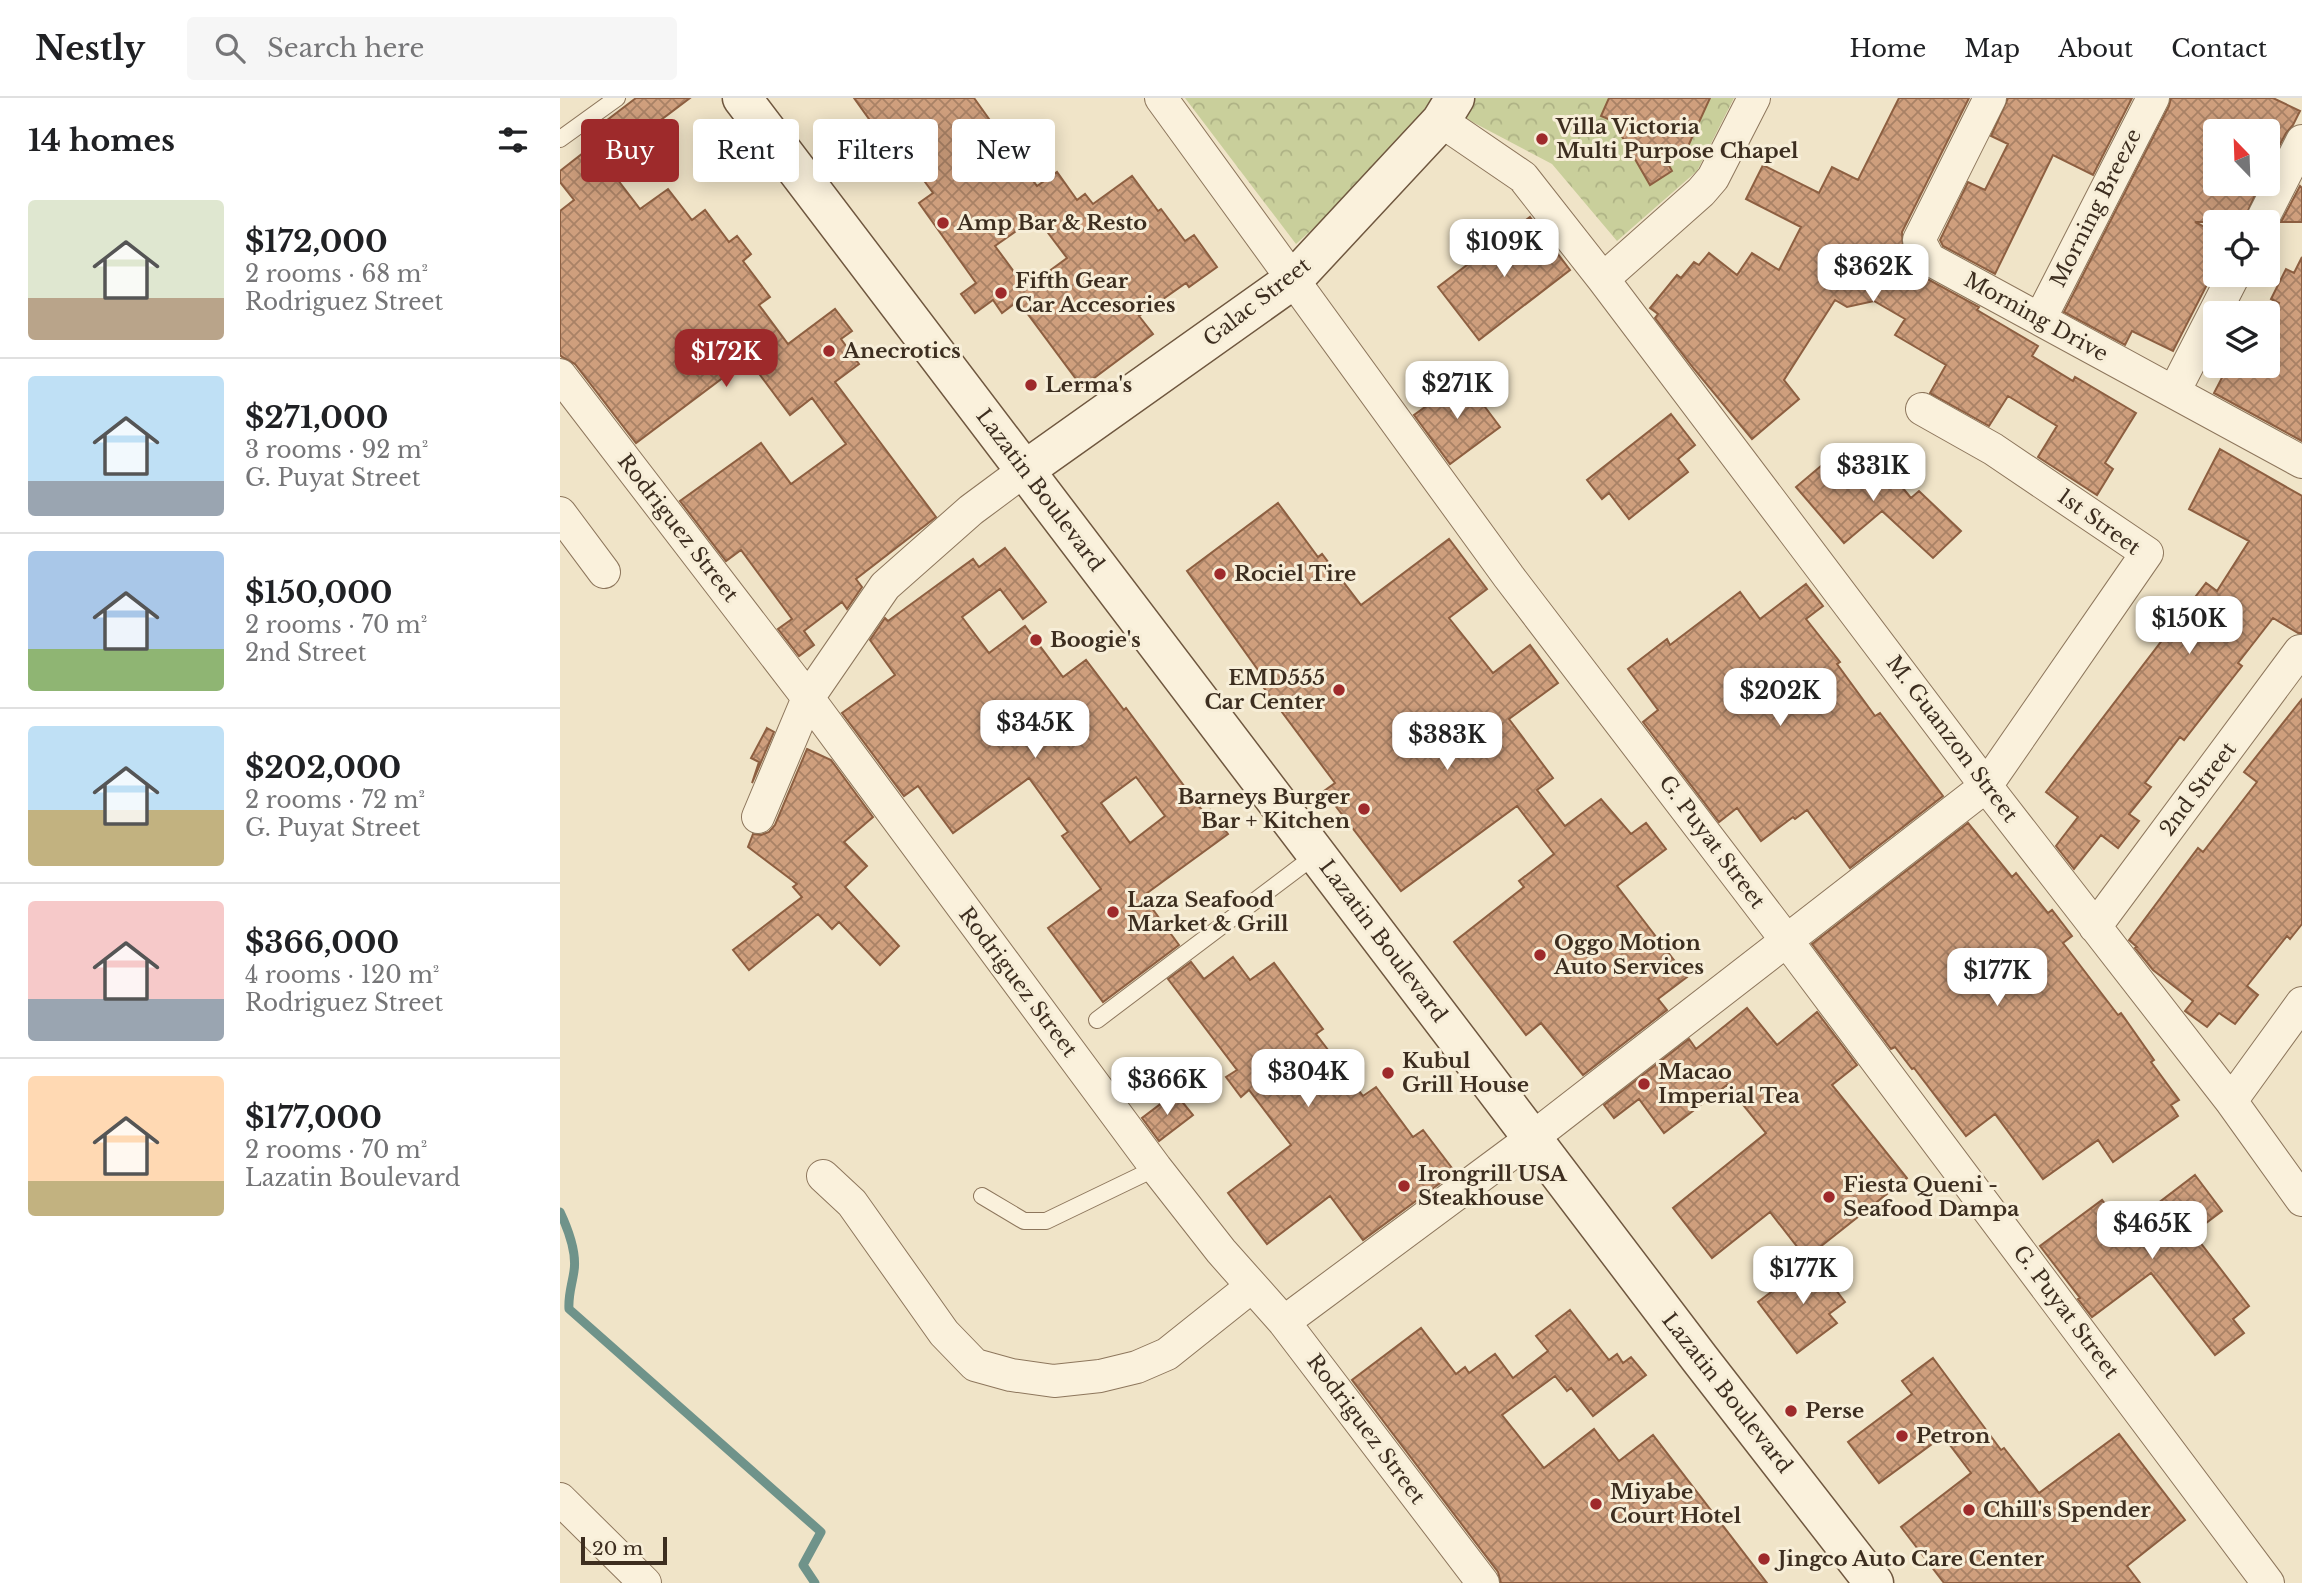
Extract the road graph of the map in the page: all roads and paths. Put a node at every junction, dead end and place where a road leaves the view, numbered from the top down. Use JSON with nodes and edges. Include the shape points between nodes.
{"nodes":[{"id":1,"x":617,"y":98,"type":"edge"},
{"id":2,"x":742,"y":98,"type":"edge"},
{"id":3,"x":1161,"y":98,"type":"edge"},
{"id":4,"x":1755,"y":98,"type":"edge"},
{"id":5,"x":1990,"y":98,"type":"edge"},
{"id":6,"x":2153,"y":98,"type":"edge"},
{"id":7,"x":1448,"y":110,"type":"edge"},
{"id":8,"x":560,"y":139,"type":"edge"},
{"id":9,"x":2302,"y":141,"type":"edge"},
{"id":10,"x":2266,"y":210,"type":"edge"},
{"id":11,"x":1294,"y":279,"type":"junction"},
{"id":12,"x":1603,"y":279,"type":"junction"},
{"id":13,"x":2228,"y":287,"type":"edge"},
{"id":14,"x":2040,"y":319,"type":"junction"},
{"id":15,"x":560,"y":375,"type":"edge"},
{"id":16,"x":2174,"y":392,"type":"junction"},
{"id":17,"x":1923,"y":409,"type":"dead end"},
{"id":18,"x":2302,"y":462,"type":"edge"},
{"id":19,"x":1026,"y":470,"type":"junction"},
{"id":20,"x":560,"y":513,"type":"edge"},
{"id":21,"x":604,"y":572,"type":"dead end"},
{"id":22,"x":2300,"y":651,"type":"edge"},
{"id":23,"x":808,"y":698,"type":"junction"},
{"id":24,"x":1986,"y":786,"type":"junction"},
{"id":25,"x":758,"y":817,"type":"dead end"},
{"id":26,"x":1317,"y":854,"type":"junction"},
{"id":27,"x":2095,"y":927,"type":"junction"},
{"id":28,"x":1787,"y":941,"type":"junction"},
{"id":29,"x":2302,"y":1003,"type":"edge"},
{"id":30,"x":1097,"y":1020,"type":"dead end"},
{"id":31,"x":2231,"y":1101,"type":"junction"},
{"id":32,"x":1532,"y":1138,"type":"junction"},
{"id":33,"x":1156,"y":1168,"type":"junction"},
{"id":34,"x":823,"y":1176,"type":"dead end"},
{"id":35,"x":982,"y":1196,"type":"dead end"},
{"id":36,"x":2302,"y":1200,"type":"edge"},
{"id":37,"x":1251,"y":1287,"type":"junction"},
{"id":38,"x":1284,"y":1322,"type":"junction"},
{"id":39,"x":560,"y":1499,"type":"edge"},
{"id":40,"x":645,"y":1583,"type":"edge"},
{"id":41,"x":1483,"y":1583,"type":"edge"},
{"id":42,"x":1874,"y":1583,"type":"edge"},
{"id":43,"x":2268,"y":1583,"type":"edge"}],
"edges":[{"from":1,"to":8,"type":"lane"},
{"from":2,"to":19,"type":"main road","name":"Lazatin Boulevard"},
{"from":3,"to":11,"type":"street","name":"G. Puyat Street"},
{"from":4,"to":12,"type":"street","via":[[1713,178]]},
{"from":5,"to":14,"type":"street","name":"Morning Drive","via":[[1919,240],[1929,259]]},
{"from":6,"to":14,"type":"street","name":"Morning Breeze"},
{"from":7,"to":11,"type":"main road","name":"Galac Street"},
{"from":7,"to":12,"type":"street","name":"M. Guanzon Street","via":[[1523,177]]},
{"from":9,"to":10,"type":"street"},
{"from":11,"to":19,"type":"main road","name":"Galac Street"},
{"from":11,"to":28,"type":"street","name":"G. Puyat Street","via":[[1501,566]]},
{"from":12,"to":24,"type":"street","name":"M. Guanzon Street"},
{"from":13,"to":16,"type":"street"},
{"from":14,"to":16,"type":"street","name":"Morning Drive"},
{"from":15,"to":23,"type":"street","name":"Rodriguez Street"},
{"from":16,"to":18,"type":"street","name":"Morning Drive"},
{"from":17,"to":24,"type":"street","name":"1st Street","via":[[1993,449],[2147,553]]},
{"from":19,"to":23,"type":"street","via":[[971,510],[885,586]]},
{"from":19,"to":26,"type":"main road","name":"Lazatin Boulevard"},
{"from":20,"to":21,"type":"street"},
{"from":22,"to":27,"type":"street","name":"2nd Street"},
{"from":23,"to":25,"type":"street"},
{"from":23,"to":33,"type":"street","name":"Rodriguez Street"},
{"from":24,"to":27,"type":"street","name":"M. Guanzon Street"},
{"from":24,"to":28,"type":"street"},
{"from":26,"to":30,"type":"lane"},
{"from":26,"to":32,"type":"main road","name":"Lazatin Boulevard"},
{"from":27,"to":31,"type":"street","name":"M. Guanzon Street"},
{"from":28,"to":32,"type":"street"},
{"from":28,"to":43,"type":"street","name":"G. Puyat Street"},
{"from":29,"to":31,"type":"street"},
{"from":31,"to":36,"type":"street","name":"M. Guanzon Street"},
{"from":32,"to":38,"type":"street"},
{"from":32,"to":42,"type":"main road","name":"Lazatin Boulevard"},
{"from":33,"to":35,"type":"lane","via":[[1046,1221],[1024,1221]]},
{"from":33,"to":37,"type":"street","name":"Rodriguez Street"},
{"from":34,"to":37,"type":"street","via":[[852,1203],[944,1333],[975,1365],[1011,1375],[1054,1381],[1137,1367],[1167,1354]]},
{"from":37,"to":38,"type":"street","name":"Rodriguez Street"},
{"from":38,"to":41,"type":"street","name":"Rodriguez Street"},
{"from":39,"to":40,"type":"street"}]}
